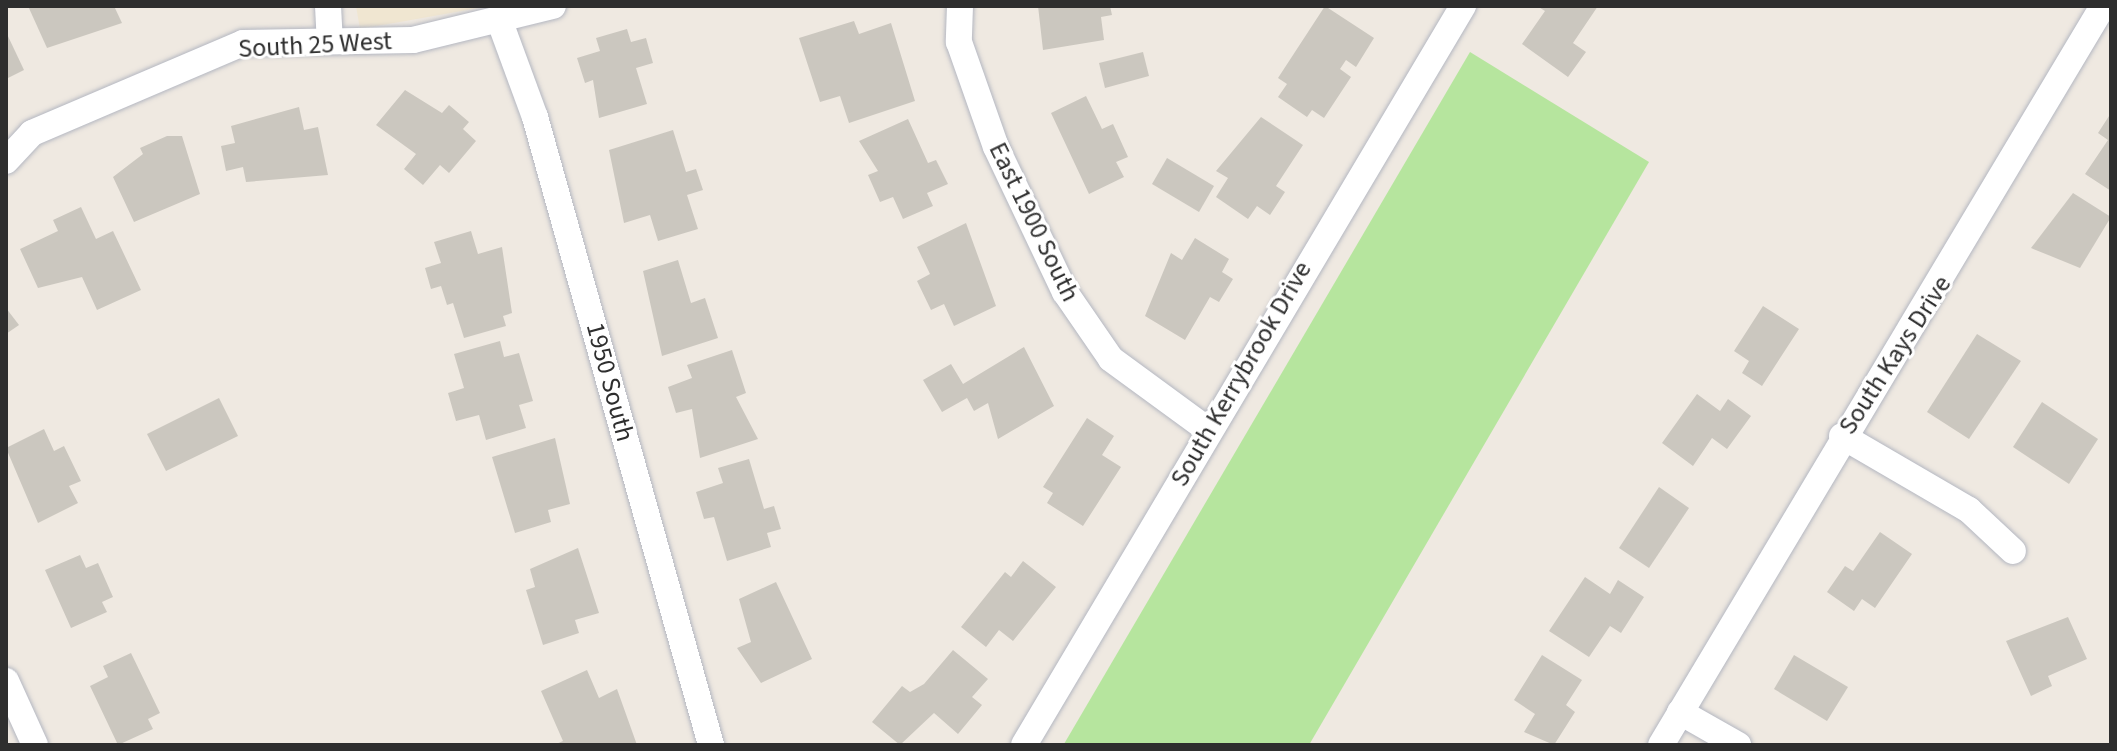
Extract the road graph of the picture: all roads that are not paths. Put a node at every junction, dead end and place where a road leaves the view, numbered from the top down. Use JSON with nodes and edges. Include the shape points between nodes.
{"nodes":[{"id":1,"x":328,"y":6,"type":"edge"},
{"id":2,"x":553,"y":6,"type":"edge"},
{"id":3,"x":960,"y":6,"type":"edge"},
{"id":4,"x":1463,"y":6,"type":"edge"},
{"id":5,"x":2103,"y":6,"type":"edge"},
{"id":6,"x":500,"y":22,"type":"junction"},
{"id":7,"x":330,"y":40,"type":"junction"},
{"id":8,"x":6,"y":161,"type":"edge"},
{"id":9,"x":1208,"y":430,"type":"junction"},
{"id":10,"x":1842,"y":436,"type":"junction"},
{"id":11,"x":2013,"y":551,"type":"dead end"},
{"id":12,"x":6,"y":681,"type":"edge"},
{"id":13,"x":1680,"y":712,"type":"junction"},
{"id":14,"x":35,"y":745,"type":"edge"},
{"id":15,"x":711,"y":745,"type":"edge"},
{"id":16,"x":1024,"y":745,"type":"edge"},
{"id":17,"x":1661,"y":745,"type":"edge"},
{"id":18,"x":1738,"y":745,"type":"edge"}],
"edges":[{"from":1,"to":7,"type":"street"},
{"from":2,"to":6,"type":"street","name":"South 25 West"},
{"from":3,"to":9,"type":"street","name":"East 1900 South","via":[[959,42],[996,147],[1065,292],[1111,359]]},
{"from":4,"to":9,"type":"street","name":"South Kerrybrook Drive"},
{"from":5,"to":10,"type":"street","name":"South Kays Drive","via":[[1934,299],[1896,345]]},
{"from":6,"to":7,"type":"street","name":"South 25 West","via":[[413,40]]},
{"from":6,"to":15,"type":"street","name":"1950 South","via":[[535,117]]},
{"from":7,"to":8,"type":"street","name":"South 25 West","via":[[243,43],[184,64],[32,133]]},
{"from":9,"to":16,"type":"street","name":"South Kerrybrook Drive"},
{"from":10,"to":11,"type":"street","via":[[1969,510]]},
{"from":10,"to":13,"type":"street","name":"South Kays Drive"},
{"from":12,"to":14,"type":"street"},
{"from":13,"to":17,"type":"street","name":"South Kays Drive"},
{"from":13,"to":18,"type":"street"}]}
